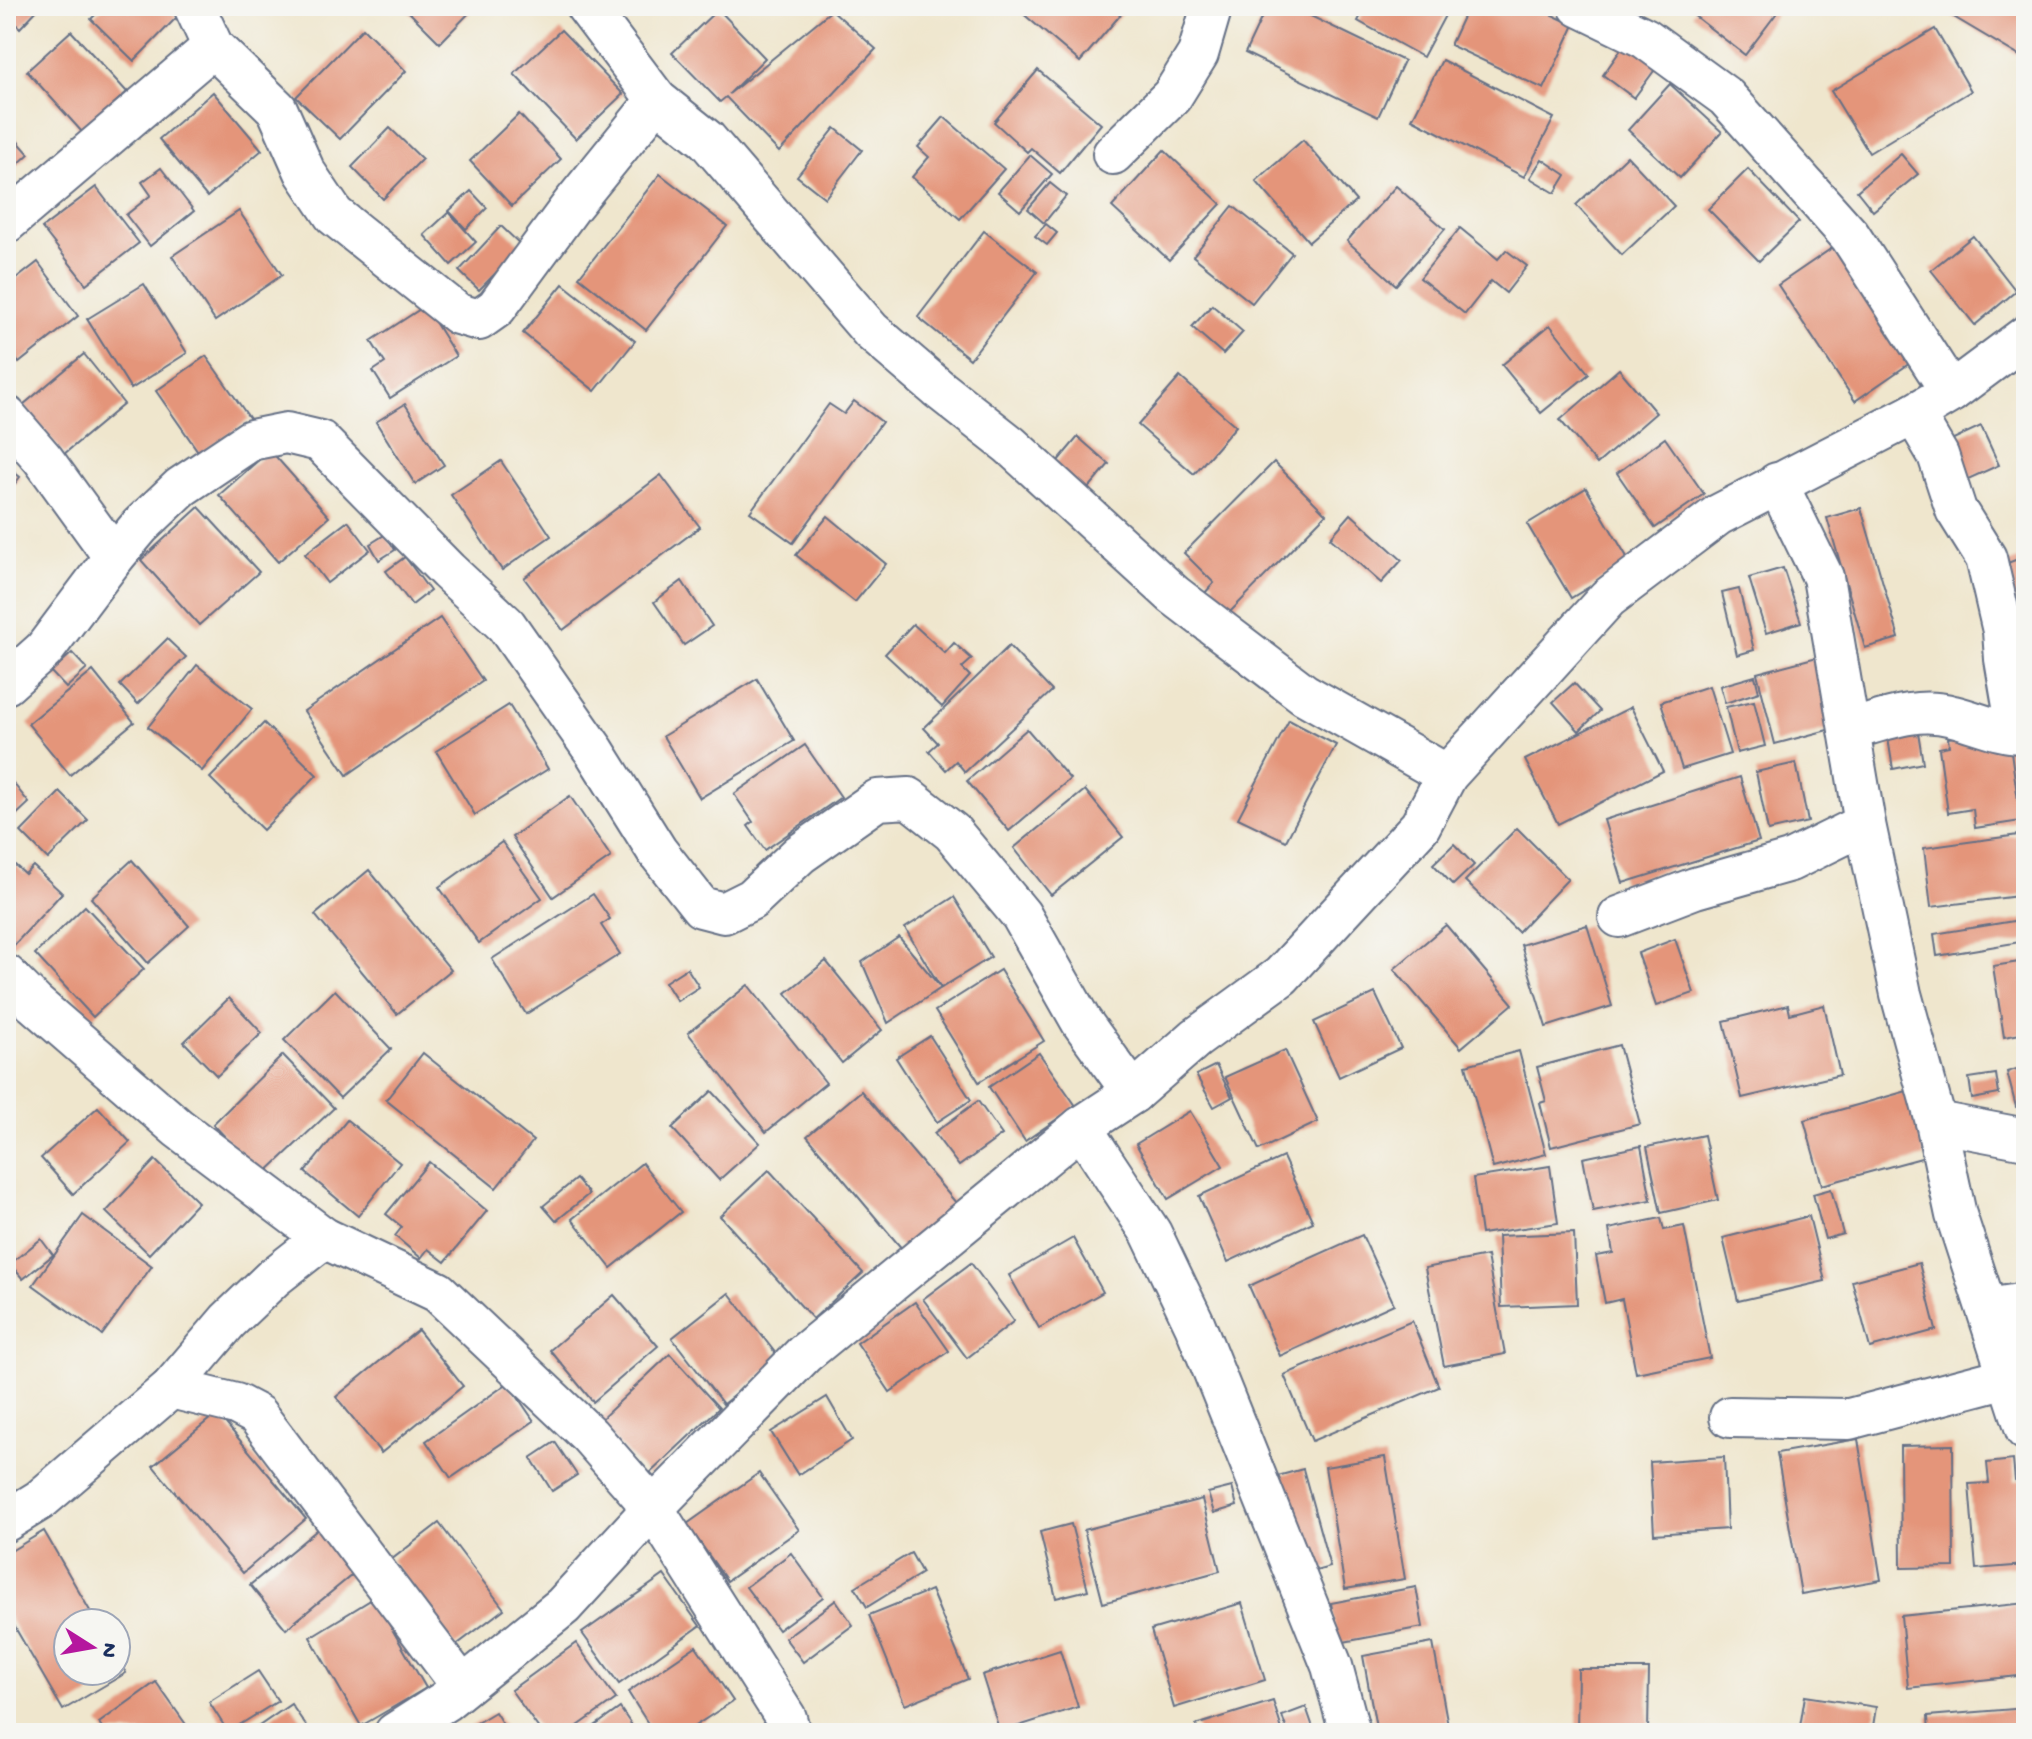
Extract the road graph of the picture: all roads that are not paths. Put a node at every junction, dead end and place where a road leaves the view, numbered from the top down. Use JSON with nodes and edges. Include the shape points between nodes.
{"nodes":[{"id":1,"x":194,"y":6,"type":"edge"},
{"id":2,"x":586,"y":6,"type":"edge"},
{"id":3,"x":1212,"y":6,"type":"edge"},
{"id":4,"x":1579,"y":6,"type":"edge"},
{"id":5,"x":213,"y":47,"type":"junction"},
{"id":6,"x":657,"y":100,"type":"junction"},
{"id":7,"x":1113,"y":154,"type":"dead end"},
{"id":8,"x":6,"y":223,"type":"edge"},
{"id":9,"x":2026,"y":336,"type":"edge"},
{"id":10,"x":1951,"y":392,"type":"junction"},
{"id":11,"x":1914,"y":414,"type":"junction"},
{"id":12,"x":6,"y":416,"type":"edge"},
{"id":13,"x":1777,"y":483,"type":"junction"},
{"id":14,"x":114,"y":557,"type":"junction"},
{"id":15,"x":6,"y":684,"type":"edge"},
{"id":16,"x":1850,"y":730,"type":"junction"},
{"id":17,"x":2024,"y":733,"type":"edge"},
{"id":18,"x":1447,"y":775,"type":"junction"},
{"id":19,"x":1865,"y":824,"type":"junction"},
{"id":20,"x":1619,"y":917,"type":"dead end"},
{"id":21,"x":6,"y":975,"type":"edge"},
{"id":22,"x":20,"y":1014,"type":"edge"},
{"id":23,"x":1133,"y":1093,"type":"junction"},
{"id":24,"x":1936,"y":1122,"type":"junction"},
{"id":25,"x":1081,"y":1127,"type":"junction"},
{"id":26,"x":2026,"y":1139,"type":"edge"},
{"id":27,"x":324,"y":1238,"type":"junction"},
{"id":28,"x":2026,"y":1303,"type":"edge"},
{"id":29,"x":1987,"y":1309,"type":"junction"},
{"id":30,"x":2008,"y":1377,"type":"junction"},
{"id":31,"x":171,"y":1388,"type":"junction"},
{"id":32,"x":1730,"y":1417,"type":"dead end"},
{"id":33,"x":2026,"y":1430,"type":"edge"},
{"id":34,"x":653,"y":1508,"type":"junction"},
{"id":35,"x":6,"y":1521,"type":"edge"},
{"id":36,"x":462,"y":1686,"type":"junction"},
{"id":37,"x":792,"y":1728,"type":"edge"},
{"id":38,"x":395,"y":1733,"type":"edge"},
{"id":39,"x":1350,"y":1733,"type":"edge"}],
"edges":[{"from":1,"to":5,"type":"street"},
{"from":2,"to":6,"type":"street"},
{"from":3,"to":7,"type":"street","via":[[1198,54],[1172,96]]},
{"from":4,"to":10,"type":"street","via":[[1645,38],[1726,97],[1850,236]]},
{"from":5,"to":6,"type":"street","via":[[277,109],[305,172],[334,215],[458,314],[479,320],[496,308]]},
{"from":5,"to":8,"type":"street"},
{"from":6,"to":18,"type":"street","via":[[707,140],[871,331],[1010,445],[1174,595],[1304,694]]},
{"from":9,"to":10,"type":"street"},
{"from":10,"to":11,"type":"street"},
{"from":11,"to":13,"type":"street"},
{"from":11,"to":17,"type":"street","via":[[1938,455],[1956,510],[1986,558],[2014,712]]},
{"from":12,"to":14,"type":"street"},
{"from":13,"to":16,"type":"street","via":[[1823,577]]},
{"from":13,"to":18,"type":"street","via":[[1718,515],[1608,598]]},
{"from":14,"to":15,"type":"street","via":[[44,650]]},
{"from":14,"to":23,"type":"street","via":[[181,487],[251,440],[286,433],[320,441],[506,625],[657,851],[701,907],[724,913],[752,899],[800,854],[877,800],[909,798],[952,832],[1021,915],[1081,1021]]},
{"from":16,"to":17,"type":"street","via":[[1913,711]]},
{"from":16,"to":19,"type":"street"},
{"from":18,"to":23,"type":"street","via":[[1420,826],[1281,976],[1196,1038]]},
{"from":19,"to":20,"type":"street","via":[[1790,861]]},
{"from":19,"to":24,"type":"street","via":[[1901,994]]},
{"from":21,"to":22,"type":"street"},
{"from":22,"to":27,"type":"street"},
{"from":23,"to":25,"type":"street"},
{"from":24,"to":26,"type":"street"},
{"from":24,"to":29,"type":"street","via":[[1956,1215]]},
{"from":25,"to":34,"type":"street","via":[[804,1354]]},
{"from":25,"to":39,"type":"street","via":[[1151,1233],[1195,1325],[1332,1666]]},
{"from":27,"to":31,"type":"street","via":[[228,1321]]},
{"from":27,"to":34,"type":"street","via":[[438,1292],[589,1435]]},
{"from":28,"to":29,"type":"street"},
{"from":29,"to":30,"type":"street"},
{"from":30,"to":32,"type":"street","via":[[1849,1419]]},
{"from":30,"to":33,"type":"street"},
{"from":31,"to":35,"type":"street","via":[[40,1500]]},
{"from":31,"to":36,"type":"street","via":[[236,1404],[257,1415]]},
{"from":34,"to":36,"type":"street","via":[[563,1606]]},
{"from":34,"to":37,"type":"street"},
{"from":36,"to":38,"type":"street"}]}
